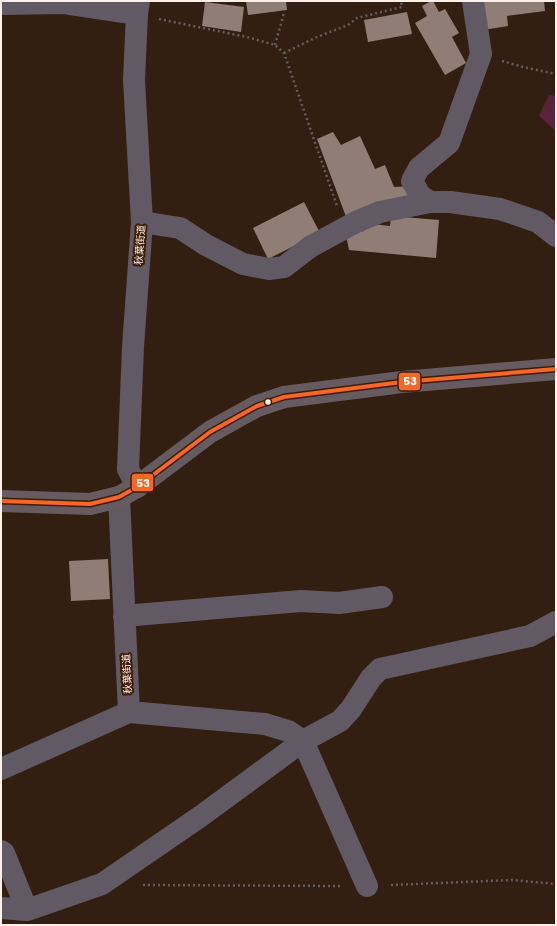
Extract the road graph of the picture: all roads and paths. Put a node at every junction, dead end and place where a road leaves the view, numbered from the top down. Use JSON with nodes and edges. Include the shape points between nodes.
{"nodes":[{"id":1,"x":401,"y":1,"type":"edge"},
{"id":2,"x":473,"y":1,"type":"edge"},
{"id":3,"x":1,"y":4,"type":"edge"},
{"id":4,"x":138,"y":8,"type":"edge"},
{"id":5,"x":284,"y":13,"type":"dead end"},
{"id":6,"x":275,"y":45,"type":"junction"},
{"id":7,"x":284,"y":53,"type":"junction"},
{"id":8,"x":481,"y":54,"type":"junction"},
{"id":9,"x":556,"y":74,"type":"edge"},
{"id":10,"x":430,"y":202,"type":"junction"},
{"id":11,"x":142,"y":222,"type":"junction"},
{"id":12,"x":344,"y":229,"type":"junction"},
{"id":13,"x":556,"y":236,"type":"edge"},
{"id":14,"x":556,"y":369,"type":"edge"},
{"id":15,"x":128,"y":492,"type":"junction"},
{"id":16,"x":1,"y":501,"type":"edge"},
{"id":17,"x":382,"y":597,"type":"dead end"},
{"id":18,"x":124,"y":616,"type":"junction"},
{"id":19,"x":556,"y":622,"type":"edge"},
{"id":20,"x":128,"y":712,"type":"junction"},
{"id":21,"x":303,"y":741,"type":"junction"},
{"id":22,"x":1,"y":769,"type":"edge"},
{"id":23,"x":1,"y":851,"type":"edge"},
{"id":24,"x":556,"y":884,"type":"edge"},
{"id":25,"x":140,"y":885,"type":"dead end"},
{"id":26,"x":367,"y":886,"type":"junction"},
{"id":27,"x":1,"y":908,"type":"edge"},
{"id":28,"x":27,"y":910,"type":"junction"}],
"edges":[{"from":1,"to":7,"type":"path","via":[[402,7],[357,18],[348,25]]},
{"from":2,"to":8,"type":"street"},
{"from":3,"to":4,"type":"street","via":[[64,3]]},
{"from":4,"to":6,"type":"path"},
{"from":4,"to":11,"type":"street","name":"秋葉街道","via":[[134,80]]},
{"from":5,"to":6,"type":"path"},
{"from":6,"to":7,"type":"path"},
{"from":7,"to":12,"type":"path"},
{"from":8,"to":9,"type":"path","via":[[523,68]]},
{"from":8,"to":10,"type":"street","via":[[449,143],[419,168],[412,181],[420,195]]},
{"from":10,"to":12,"type":"street","via":[[380,212]]},
{"from":10,"to":13,"type":"street","via":[[500,209],[538,222]]},
{"from":11,"to":12,"type":"street","via":[[180,228],[243,264],[269,269],[284,267],[310,247]]},
{"from":11,"to":15,"type":"street","name":"秋葉街道","via":[[133,347]]},
{"from":14,"to":15,"type":"highway","via":[[402,382],[284,397],[257,406],[210,432]]},
{"from":15,"to":16,"type":"highway","via":[[90,504]]},
{"from":15,"to":18,"type":"street","name":"秋葉街道"},
{"from":17,"to":18,"type":"street","via":[[339,603],[301,601]]},
{"from":18,"to":20,"type":"street","name":"秋葉街道"},
{"from":19,"to":21,"type":"street","via":[[530,636],[380,669],[340,721]]},
{"from":20,"to":21,"type":"street","via":[[265,724],[288,731]]},
{"from":20,"to":22,"type":"street"},
{"from":21,"to":26,"type":"street"},
{"from":21,"to":28,"type":"street","via":[[102,884]]},
{"from":23,"to":28,"type":"street"},
{"from":24,"to":26,"type":"path","via":[[512,880]]},
{"from":25,"to":26,"type":"path"},
{"from":27,"to":28,"type":"street"}]}
